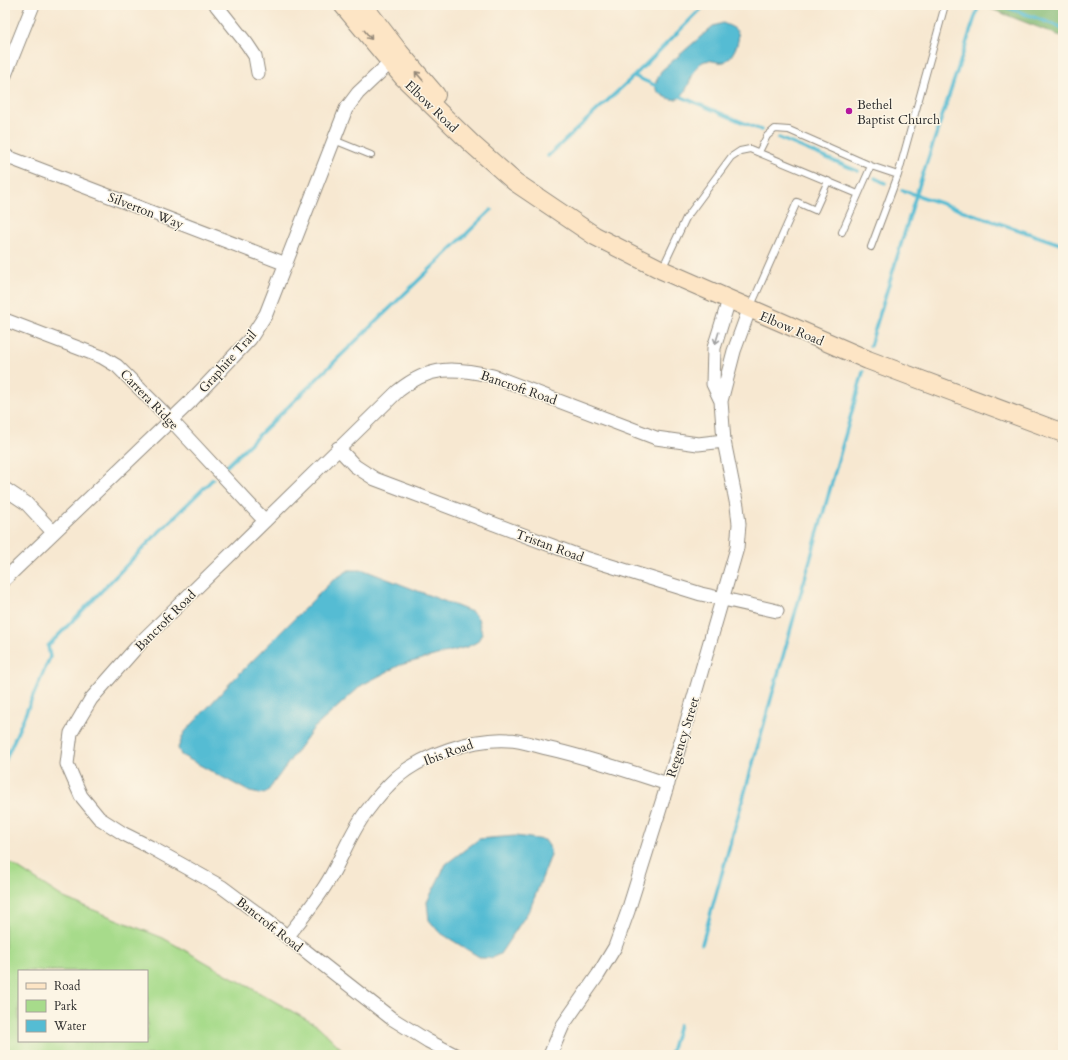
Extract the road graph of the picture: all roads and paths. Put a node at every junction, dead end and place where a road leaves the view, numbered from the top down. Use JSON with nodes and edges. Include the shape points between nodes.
{"nodes":[{"id":1,"x":33,"y":5,"type":"edge"},
{"id":2,"x":216,"y":5,"type":"edge"},
{"id":3,"x":343,"y":5,"type":"edge"},
{"id":4,"x":363,"y":5,"type":"edge"},
{"id":5,"x":945,"y":5,"type":"edge"},
{"id":6,"x":395,"y":58,"type":"junction"},
{"id":7,"x":258,"y":73,"type":"dead end"},
{"id":8,"x":5,"y":75,"type":"edge"},
{"id":9,"x":334,"y":140,"type":"junction"},
{"id":10,"x":759,"y":152,"type":"junction"},
{"id":11,"x":371,"y":155,"type":"dead end"},
{"id":12,"x":5,"y":156,"type":"edge"},
{"id":13,"x":871,"y":166,"type":"junction"},
{"id":14,"x":898,"y":175,"type":"junction"},
{"id":15,"x":828,"y":181,"type":"junction"},
{"id":16,"x":858,"y":194,"type":"junction"},
{"id":17,"x":842,"y":232,"type":"dead end"},
{"id":18,"x":871,"y":247,"type":"dead end"},
{"id":19,"x":286,"y":264,"type":"junction"},
{"id":20,"x":662,"y":270,"type":"junction"},
{"id":21,"x":728,"y":300,"type":"junction"},
{"id":22,"x":749,"y":310,"type":"junction"},
{"id":23,"x":5,"y":320,"type":"edge"},
{"id":24,"x":721,"y":401,"type":"junction"},
{"id":25,"x":171,"y":420,"type":"junction"},
{"id":26,"x":1063,"y":433,"type":"edge"},
{"id":27,"x":724,"y":441,"type":"junction"},
{"id":28,"x":338,"y":448,"type":"junction"},
{"id":29,"x":5,"y":489,"type":"edge"},
{"id":30,"x":265,"y":521,"type":"junction"},
{"id":31,"x":53,"y":532,"type":"junction"},
{"id":32,"x":5,"y":579,"type":"edge"},
{"id":33,"x":723,"y":599,"type":"junction"},
{"id":34,"x":777,"y":610,"type":"dead end"},
{"id":35,"x":668,"y":784,"type":"junction"},
{"id":36,"x":288,"y":937,"type":"junction"},
{"id":37,"x":454,"y":1055,"type":"edge"},
{"id":38,"x":550,"y":1055,"type":"edge"}],
"edges":[{"from":1,"to":8,"type":"street"},
{"from":2,"to":7,"type":"street","via":[[255,56]]},
{"from":3,"to":6,"type":"main road","name":"Elbow Road","one_way":true},
{"from":4,"to":6,"type":"main road","name":"Elbow Road"},
{"from":5,"to":14,"type":"lane"},
{"from":6,"to":9,"type":"street","name":"Graphite Trail","via":[[351,101]]},
{"from":6,"to":20,"type":"main road","name":"Elbow Road","via":[[472,144],[515,182],[595,236]]},
{"from":9,"to":11,"type":"lane"},
{"from":9,"to":19,"type":"street","name":"Graphite Trail"},
{"from":10,"to":13,"type":"lane","via":[[767,136],[774,129],[789,130]]},
{"from":10,"to":15,"type":"lane"},
{"from":10,"to":20,"type":"lane","via":[[750,149],[740,151],[731,157],[686,218]]},
{"from":12,"to":19,"type":"street","name":"Silverton Way"},
{"from":13,"to":14,"type":"lane"},
{"from":13,"to":16,"type":"lane"},
{"from":14,"to":18,"type":"lane"},
{"from":15,"to":16,"type":"lane"},
{"from":15,"to":22,"type":"lane","via":[[815,210],[797,202]]},
{"from":16,"to":17,"type":"lane"},
{"from":19,"to":25,"type":"street","name":"Graphite Trail","via":[[266,314],[250,339]]},
{"from":20,"to":21,"type":"main road","name":"Elbow Road"},
{"from":21,"to":22,"type":"main road","name":"Elbow Road"},
{"from":21,"to":24,"type":"street","name":"Regency Street","one_way":true,"via":[[714,348],[713,384]]},
{"from":22,"to":24,"type":"street","name":"Regency Street","via":[[734,351]]},
{"from":22,"to":26,"type":"main road","name":"Elbow Road","via":[[885,367]]},
{"from":23,"to":25,"type":"street","name":"Carrera Ridge","via":[[102,357],[117,366]]},
{"from":24,"to":27,"type":"street","name":"Regency Street"},
{"from":25,"to":30,"type":"street","name":"Carrera Ridge"},
{"from":25,"to":31,"type":"street","name":"Graphite Trail"},
{"from":27,"to":28,"type":"street","name":"Bancroft Road","via":[[698,444],[656,438],[493,376],[456,369],[422,375],[408,383]]},
{"from":27,"to":33,"type":"street","name":"Regency Street","via":[[739,524],[737,548]]},
{"from":28,"to":30,"type":"street","name":"Bancroft Road"},
{"from":28,"to":33,"type":"street","name":"Tristan Road","via":[[355,466],[375,479],[410,494],[582,557],[657,582]]},
{"from":29,"to":31,"type":"street","via":[[26,503]]},
{"from":30,"to":36,"type":"street","name":"Bancroft Road","via":[[143,640],[91,699],[71,733],[67,764],[80,796],[99,818],[222,887]]},
{"from":31,"to":32,"type":"street","name":"Graphite Trail"},
{"from":33,"to":34,"type":"street","name":"Tristan Road"},
{"from":33,"to":35,"type":"street","name":"Regency Street"},
{"from":35,"to":36,"type":"street","name":"Ibis Road","via":[[566,752],[508,740],[477,741],[424,760],[396,777],[365,813],[319,895]]},
{"from":35,"to":38,"type":"street","name":"Regency Street","via":[[615,947],[563,1025]]},
{"from":36,"to":37,"type":"street","name":"Bancroft Road","via":[[391,1018]]}]}
